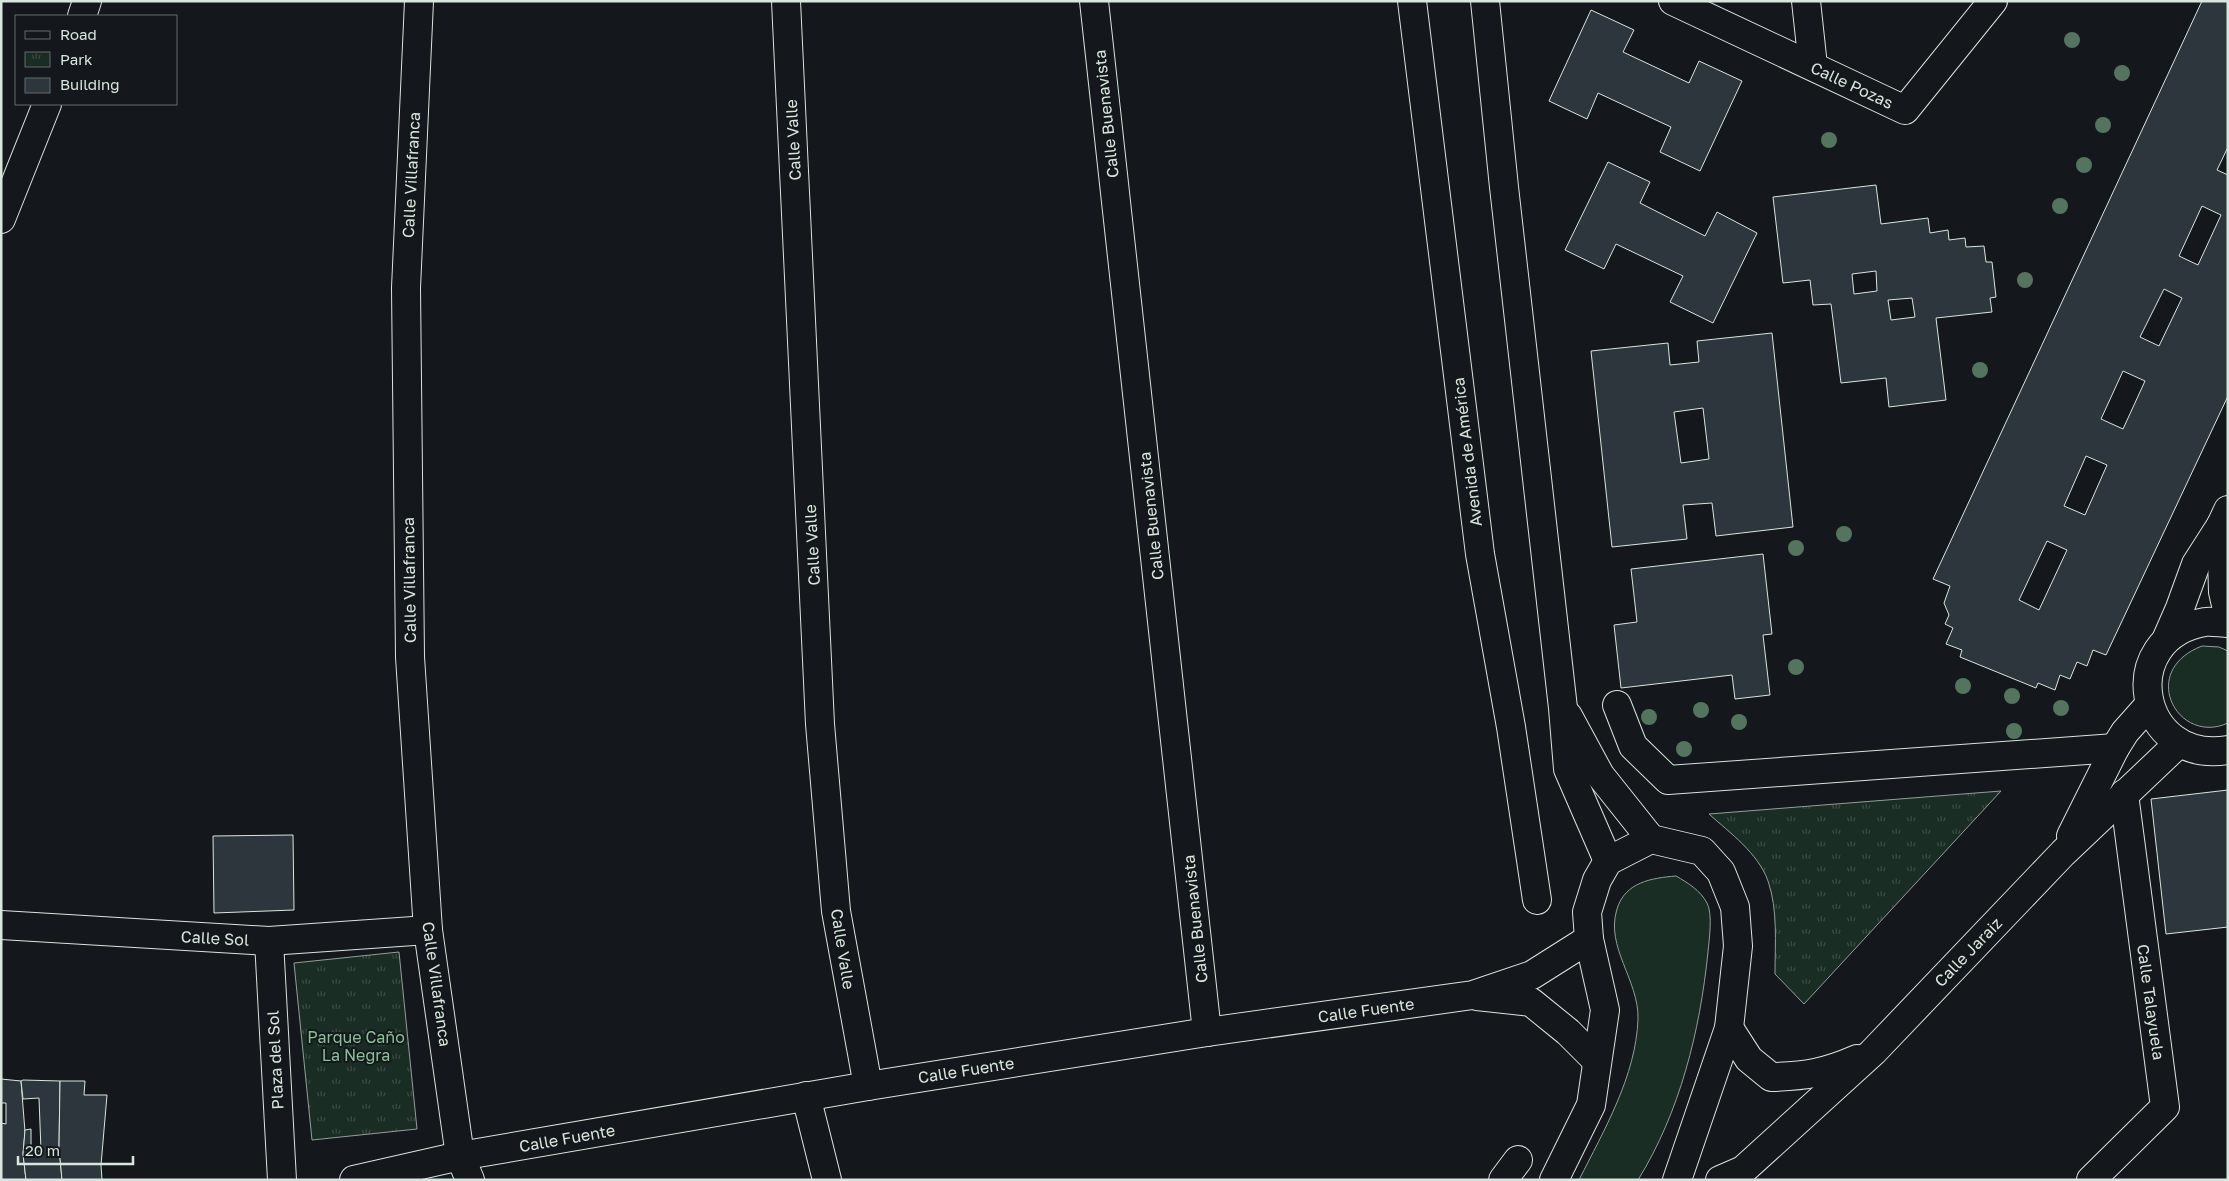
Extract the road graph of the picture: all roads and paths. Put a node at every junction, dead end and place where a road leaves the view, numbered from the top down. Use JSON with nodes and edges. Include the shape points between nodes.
{"nodes":[{"id":1,"x":88,"y":1,"type":"edge"},
{"id":2,"x":419,"y":1,"type":"edge"},
{"id":3,"x":786,"y":1,"type":"edge"},
{"id":4,"x":1094,"y":1,"type":"edge"},
{"id":5,"x":1412,"y":1,"type":"edge"},
{"id":6,"x":1485,"y":1,"type":"edge"},
{"id":7,"x":1673,"y":1,"type":"edge"},
{"id":8,"x":1806,"y":1,"type":"edge"},
{"id":9,"x":1993,"y":1,"type":"edge"},
{"id":10,"x":82,"y":15,"type":"edge"},
{"id":11,"x":1813,"y":66,"type":"junction"},
{"id":12,"x":47,"y":105,"type":"edge"},
{"id":13,"x":1,"y":219,"type":"edge"},
{"id":14,"x":2224,"y":517,"type":"edge"},
{"id":15,"x":2228,"y":614,"type":"edge"},
{"id":16,"x":2228,"y":623,"type":"edge"},
{"id":17,"x":2166,"y":640,"type":"junction"},
{"id":18,"x":1617,"y":705,"type":"dead end"},
{"id":19,"x":2149,"y":705,"type":"junction"},
{"id":20,"x":1563,"y":708,"type":"junction"},
{"id":21,"x":2178,"y":744,"type":"junction"},
{"id":22,"x":2115,"y":748,"type":"junction"},
{"id":23,"x":2227,"y":751,"type":"edge"},
{"id":24,"x":2124,"y":794,"type":"junction"},
{"id":25,"x":1650,"y":839,"type":"junction"},
{"id":26,"x":2063,"y":853,"type":"junction"},
{"id":27,"x":1608,"y":861,"type":"junction"},
{"id":28,"x":1536,"y":900,"type":"dead end"},
{"id":29,"x":1,"y":925,"type":"edge"},
{"id":30,"x":428,"y":930,"type":"junction"},
{"id":31,"x":1589,"y":939,"type":"junction"},
{"id":32,"x":269,"y":941,"type":"junction"},
{"id":33,"x":1473,"y":995,"type":"junction"},
{"id":34,"x":1729,"y":1028,"type":"junction"},
{"id":35,"x":1207,"y":1032,"type":"junction"},
{"id":36,"x":1872,"y":1052,"type":"junction"},
{"id":37,"x":1597,"y":1061,"type":"junction"},
{"id":38,"x":868,"y":1086,"type":"junction"},
{"id":39,"x":806,"y":1096,"type":"junction"},
{"id":40,"x":465,"y":1168,"type":"edge"},
{"id":41,"x":282,"y":1180,"type":"edge"},
{"id":42,"x":354,"y":1180,"type":"edge"},
{"id":43,"x":827,"y":1180,"type":"edge"},
{"id":44,"x":1554,"y":1180,"type":"edge"},
{"id":45,"x":1677,"y":1180,"type":"edge"},
{"id":46,"x":1720,"y":1180,"type":"edge"},
{"id":47,"x":2091,"y":1180,"type":"edge"}],
"edges":[{"from":1,"to":10,"type":"street"},
{"from":2,"to":30,"type":"street","name":"Calle Villafranca","via":[[406,298],[410,657]]},
{"from":3,"to":38,"type":"street","name":"Calle Valle","via":[[820,724],[836,911]]},
{"from":4,"to":35,"type":"street","name":"Calle Buenavista"},
{"from":5,"to":28,"type":"street","name":"Avenida de América","via":[[1480,554],[1511,727]]},
{"from":6,"to":20,"type":"street"},
{"from":7,"to":11,"type":"street","name":"Calle Pozas"},
{"from":8,"to":11,"type":"street"},
{"from":9,"to":11,"type":"street","name":"Calle Pozas","via":[[1905,110]]},
{"from":12,"to":13,"type":"street"},
{"from":14,"to":15,"type":"street","via":[[2223,592]]},
{"from":14,"to":17,"type":"street","via":[[2196,564]]},
{"from":16,"to":17,"type":"street","via":[[2207,621],[2185,627]]},
{"from":17,"to":19,"type":"street","via":[[2152,658],[2147,680]]},
{"from":18,"to":22,"type":"street","via":[[1633,746],[1668,780]]},
{"from":19,"to":21,"type":"street","via":[[2160,727]]},
{"from":19,"to":22,"type":"street","name":"Calle Jaraiz","via":[[2124,732]]},
{"from":20,"to":25,"type":"street","via":[[1600,775]]},
{"from":20,"to":27,"type":"street","via":[[1568,769]]},
{"from":21,"to":23,"type":"street","via":[[2202,752]]},
{"from":21,"to":24,"type":"street","name":"Calle Jaraiz"},
{"from":22,"to":26,"type":"street","name":"Calle Jaraiz"},
{"from":24,"to":26,"type":"street","name":"Calle Jaraiz"},
{"from":24,"to":47,"type":"street","name":"Calle Talayuela","via":[[2165,1107]]},
{"from":25,"to":27,"type":"street"},
{"from":25,"to":34,"type":"street","via":[[1702,851],[1721,872],[1735,907],[1738,946]]},
{"from":26,"to":36,"type":"street","name":"Calle Jaraiz"},
{"from":27,"to":31,"type":"street","via":[[1597,880],[1587,912]]},
{"from":29,"to":32,"type":"street","name":"Calle Sol"},
{"from":30,"to":32,"type":"street","name":"Calle Sol"},
{"from":30,"to":40,"type":"street","name":"Calle Villafranca"},
{"from":31,"to":33,"type":"street","name":"Calle Fuente","via":[[1532,974]]},
{"from":31,"to":37,"type":"street","via":[[1606,1010]]},
{"from":32,"to":41,"type":"street","name":"Plaza del Sol"},
{"from":33,"to":35,"type":"street","name":"Calle Fuente"},
{"from":33,"to":37,"type":"street","name":"Calle Fuente","via":[[1531,1002]]},
{"from":34,"to":36,"type":"street","name":"Calle Jaraiz","via":[[1749,1059],[1771,1077],[1805,1076],[1831,1070]]},
{"from":34,"to":45,"type":"street"},
{"from":35,"to":38,"type":"street","name":"Calle Fuente"},
{"from":36,"to":46,"type":"street","name":"Calle Jaraiz","via":[[1743,1170]]},
{"from":37,"to":44,"type":"street","via":[[1591,1105]]},
{"from":38,"to":39,"type":"street","name":"Calle Fuente"},
{"from":39,"to":40,"type":"street","name":"Calle Fuente"},
{"from":39,"to":43,"type":"street"},
{"from":40,"to":42,"type":"street","name":"Calle Fuente"}]}
